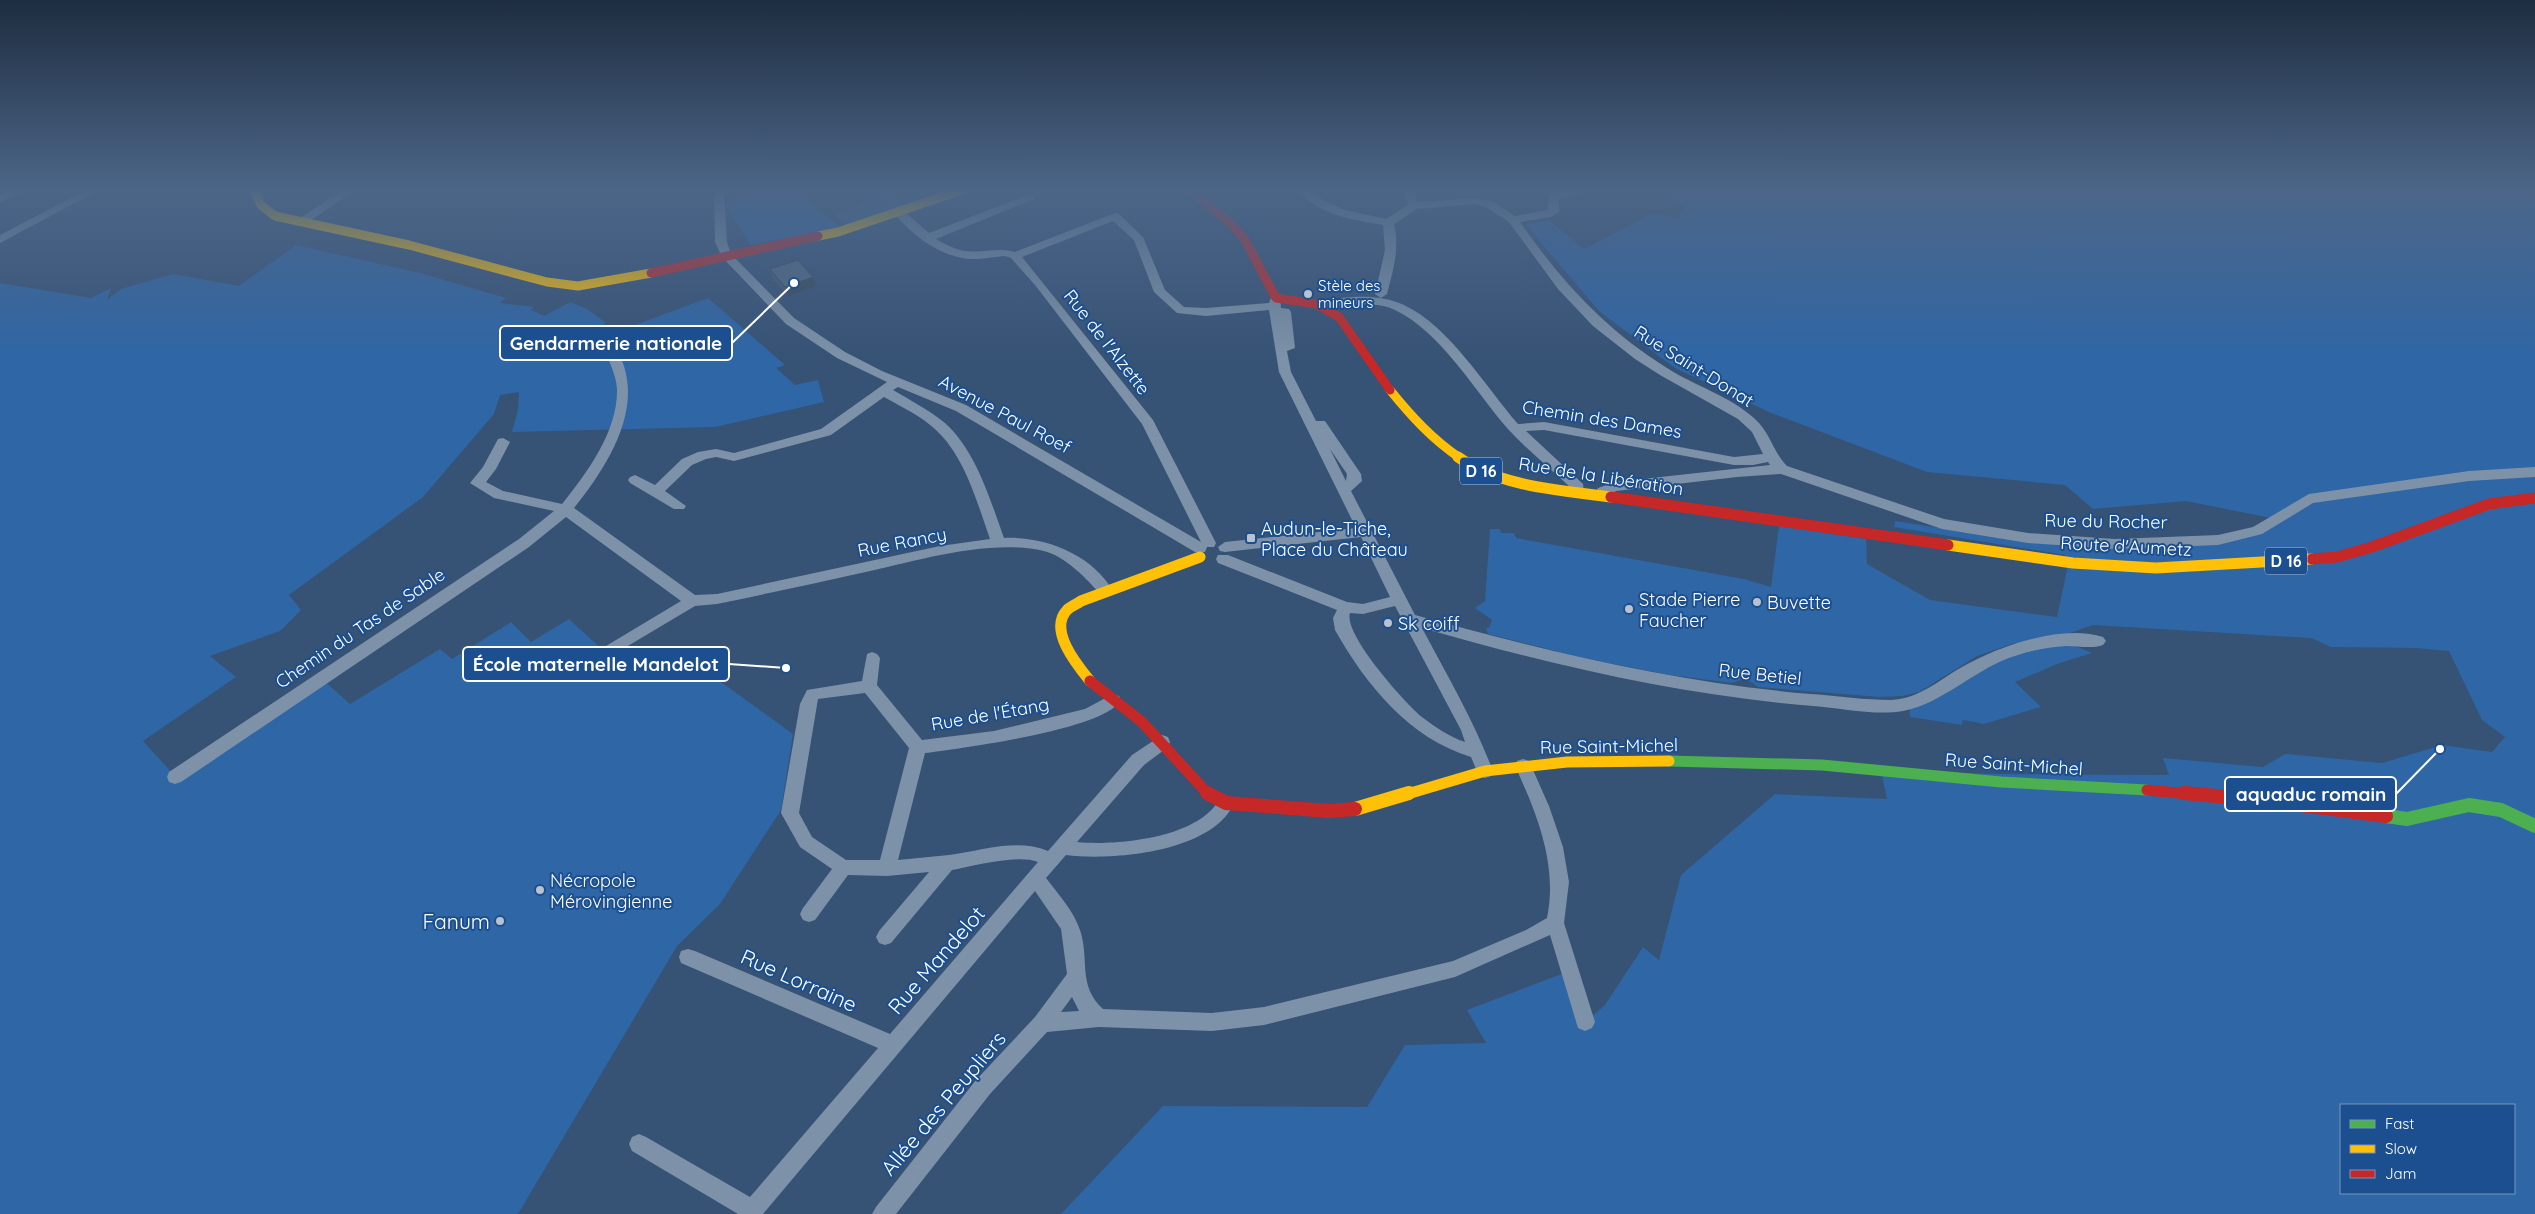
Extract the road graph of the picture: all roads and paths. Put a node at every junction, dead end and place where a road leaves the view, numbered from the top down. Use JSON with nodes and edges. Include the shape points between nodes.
{"nodes":[{"id":1,"x":407,"y":245,"type":"edge"},
{"id":2,"x":722,"y":245,"type":"edge"},
{"id":3,"x":776,"y":245,"type":"edge"},
{"id":4,"x":938,"y":245,"type":"edge"},
{"id":5,"x":1043,"y":245,"type":"edge"},
{"id":6,"x":1141,"y":245,"type":"edge"},
{"id":7,"x":1247,"y":245,"type":"edge"},
{"id":8,"x":1392,"y":245,"type":"edge"},
{"id":9,"x":1529,"y":245,"type":"edge"},
{"id":10,"x":726,"y":255,"type":"junction"},
{"id":11,"x":1015,"y":256,"type":"junction"},
{"id":12,"x":1381,"y":299,"type":"junction"},
{"id":13,"x":1324,"y":305,"type":"junction"},
{"id":14,"x":1277,"y":307,"type":"junction"},
{"id":15,"x":610,"y":348,"type":"dead end"},
{"id":16,"x":896,"y":382,"type":"junction"},
{"id":17,"x":884,"y":390,"type":"junction"},
{"id":18,"x":920,"y":391,"type":"junction"},
{"id":19,"x":906,"y":403,"type":"junction"},
{"id":20,"x":1515,"y":428,"type":"junction"},
{"id":21,"x":503,"y":442,"type":"dead end"},
{"id":22,"x":1770,"y":457,"type":"junction"},
{"id":23,"x":1737,"y":466,"type":"junction"},
{"id":24,"x":1782,"y":469,"type":"junction"},
{"id":25,"x":2535,"y":472,"type":"edge"},
{"id":26,"x":635,"y":480,"type":"dead end"},
{"id":27,"x":656,"y":492,"type":"junction"},
{"id":28,"x":1577,"y":493,"type":"junction"},
{"id":29,"x":1601,"y":496,"type":"junction"},
{"id":30,"x":2535,"y":498,"type":"edge"},
{"id":31,"x":679,"y":506,"type":"dead end"},
{"id":32,"x":565,"y":509,"type":"junction"},
{"id":33,"x":1708,"y":510,"type":"joint"},
{"id":34,"x":1364,"y":532,"type":"junction"},
{"id":35,"x":998,"y":543,"type":"junction"},
{"id":36,"x":1203,"y":549,"type":"junction"},
{"id":37,"x":1224,"y":553,"type":"junction"},
{"id":38,"x":1106,"y":591,"type":"junction"},
{"id":39,"x":1399,"y":600,"type":"junction"},
{"id":40,"x":692,"y":601,"type":"junction"},
{"id":41,"x":1345,"y":607,"type":"junction"},
{"id":42,"x":1409,"y":619,"type":"junction"},
{"id":43,"x":2098,"y":641,"type":"dead end"},
{"id":44,"x":606,"y":653,"type":"dead end"},
{"id":45,"x":872,"y":658,"type":"dead end"},
{"id":46,"x":869,"y":686,"type":"junction"},
{"id":47,"x":1113,"y":700,"type":"junction"},
{"id":48,"x":1162,"y":742,"type":"junction"},
{"id":49,"x":918,"y":746,"type":"junction"},
{"id":50,"x":1478,"y":752,"type":"junction"},
{"id":51,"x":1523,"y":766,"type":"junction"},
{"id":52,"x":1485,"y":770,"type":"junction"},
{"id":53,"x":175,"y":776,"type":"dead end"},
{"id":54,"x":1226,"y":803,"type":"junction"},
{"id":55,"x":2535,"y":826,"type":"edge"},
{"id":56,"x":1057,"y":854,"type":"junction"},
{"id":57,"x":947,"y":863,"type":"junction"},
{"id":58,"x":843,"y":867,"type":"junction"},
{"id":59,"x":887,"y":868,"type":"junction"},
{"id":60,"x":1036,"y":879,"type":"junction"},
{"id":61,"x":810,"y":914,"type":"dead end"},
{"id":62,"x":1555,"y":923,"type":"junction"},
{"id":63,"x":886,"y":937,"type":"dead end"},
{"id":64,"x":688,"y":957,"type":"dead end"},
{"id":65,"x":1075,"y":978,"type":"junction"},
{"id":66,"x":1099,"y":1018,"type":"junction"},
{"id":67,"x":1585,"y":1022,"type":"dead end"},
{"id":68,"x":1042,"y":1023,"type":"junction"},
{"id":69,"x":892,"y":1045,"type":"junction"},
{"id":70,"x":639,"y":1144,"type":"dead end"},
{"id":71,"x":751,"y":1212,"type":"edge"},
{"id":72,"x":883,"y":1214,"type":"edge"}],
"edges":[{"from":1,"to":10,"type":"main road","via":[[547,282],[578,286],[629,279]]},
{"from":2,"to":10,"type":"street"},
{"from":3,"to":10,"type":"main road"},
{"from":4,"to":11,"type":"street","via":[[964,255],[1006,253]]},
{"from":5,"to":11,"type":"street"},
{"from":6,"to":14,"type":"street","via":[[1160,292],[1181,310],[1206,312]]},
{"from":7,"to":14,"type":"main road"},
{"from":8,"to":12,"type":"street"},
{"from":9,"to":22,"type":"street","name":"Rue Saint-Donat","via":[[1543,266],[1590,318],[1663,371],[1743,416],[1759,429]]},
{"from":10,"to":16,"type":"street","name":"Avenue Paul Roef","via":[[790,321],[846,358]]},
{"from":11,"to":36,"type":"street","name":"Rue de l'Alzette","via":[[1148,423]]},
{"from":12,"to":13,"type":"street"},
{"from":12,"to":20,"type":"street","name":"Chemin des Dames","via":[[1416,318],[1444,345]]},
{"from":13,"to":14,"type":"main road","via":[[1285,302]]},
{"from":13,"to":28,"type":"main road","name":"Rue de la Libération","number":"D 16","via":[[1340,317],[1416,423],[1433,441],[1482,471],[1512,481]]},
{"from":14,"to":34,"type":"street","via":[[1285,372]]},
{"from":15,"to":32,"type":"street","name":"Chemin du Tas de Sable","via":[[620,372],[622,406],[598,463]]},
{"from":16,"to":17,"type":"street"},
{"from":16,"to":18,"type":"street","name":"Avenue Paul Roef"},
{"from":17,"to":19,"type":"street"},
{"from":17,"to":27,"type":"street","via":[[826,432],[734,457],[703,454],[687,462]]},
{"from":18,"to":19,"type":"street"},
{"from":18,"to":36,"type":"street","name":"Avenue Paul Roef","via":[[961,408]]},
{"from":19,"to":35,"type":"street","via":[[943,429],[957,447],[982,495]]},
{"from":20,"to":23,"type":"street","name":"Chemin des Dames","via":[[1544,426]]},
{"from":20,"to":28,"type":"street","via":[[1578,487]]},
{"from":21,"to":32,"type":"street","via":[[489,469],[477,483],[498,495]]},
{"from":22,"to":23,"type":"street","name":"Chemin des Dames"},
{"from":22,"to":24,"type":"street","name":"Rue du Rocher"},
{"from":23,"to":24,"type":"street"},
{"from":23,"to":29,"type":"street","via":[[1615,487],[1603,491]]},
{"from":24,"to":25,"type":"street","name":"Rue du Rocher","via":[[1942,524],[2028,538],[2115,544],[2218,540],[2257,531],[2309,499],[2469,476]]},
{"from":26,"to":27,"type":"street"},
{"from":27,"to":31,"type":"street"},
{"from":28,"to":29,"type":"main road","name":"Rue de la Libération","number":"D 16"},
{"from":29,"to":33,"type":"main road","name":"Rue de la Libération","number":"D 16"},
{"from":30,"to":33,"type":"main road","name":"Route d'Aumetz","number":"D 16","via":[[2489,504],[2337,557],[2156,568],[2073,563]]},
{"from":32,"to":40,"type":"street"},
{"from":32,"to":53,"type":"street","name":"Chemin du Tas de Sable","via":[[524,543]]},
{"from":34,"to":37,"type":"street"},
{"from":34,"to":39,"type":"street"},
{"from":35,"to":38,"type":"street","name":"Rue Rancy","via":[[1051,548],[1096,578]]},
{"from":35,"to":40,"type":"street","name":"Rue Rancy","via":[[716,599]]},
{"from":36,"to":37,"type":"street","via":[[1208,562]]},
{"from":36,"to":38,"type":"main road"},
{"from":37,"to":41,"type":"street"},
{"from":38,"to":47,"type":"main road","via":[[1081,601],[1062,619],[1068,650],[1078,666]]},
{"from":39,"to":41,"type":"street","via":[[1363,609]]},
{"from":39,"to":42,"type":"street"},
{"from":40,"to":44,"type":"street","name":"Rue Rancy"},
{"from":41,"to":50,"type":"street","via":[[1341,618],[1344,630],[1384,690],[1417,722],[1444,741],[1460,749]]},
{"from":42,"to":43,"type":"street","name":"Rue Betiel","via":[[1528,652],[1667,682],[1748,695],[1891,706],[1909,705],[1926,699],[1968,670],[2021,648],[2046,641]]},
{"from":42,"to":50,"type":"street"},
{"from":45,"to":46,"type":"street"},
{"from":46,"to":49,"type":"street","name":"Rue de l'Étang"},
{"from":46,"to":58,"type":"street","via":[[813,694],[808,704],[790,813],[806,842]]},
{"from":47,"to":48,"type":"main road"},
{"from":47,"to":49,"type":"street","name":"Rue de l'Étang","via":[[1087,715],[994,737]]},
{"from":48,"to":54,"type":"main road","via":[[1208,794]]},
{"from":48,"to":56,"type":"street","name":"Rue Mandelot","via":[[1138,760]]},
{"from":49,"to":59,"type":"street"},
{"from":50,"to":52,"type":"street"},
{"from":51,"to":52,"type":"main road","name":"Rue Saint-Michel"},
{"from":51,"to":55,"type":"main road","name":"Rue Saint-Michel","via":[[1651,761],[1822,765],[2000,782],[2174,792],[2407,819],[2468,805],[2501,810]]},
{"from":51,"to":62,"type":"street","via":[[1543,808],[1560,878]]},
{"from":52,"to":54,"type":"main road","name":"Rue Saint-Michel","via":[[1358,809],[1329,811]]},
{"from":54,"to":56,"type":"street","via":[[1222,814],[1212,822],[1144,848]]},
{"from":56,"to":57,"type":"street","via":[[1017,852]]},
{"from":56,"to":60,"type":"street","name":"Rue Mandelot"},
{"from":57,"to":59,"type":"street"},
{"from":57,"to":63,"type":"street"},
{"from":58,"to":59,"type":"street"},
{"from":58,"to":61,"type":"street"},
{"from":60,"to":65,"type":"street","via":[[1064,914],[1073,937]]},
{"from":60,"to":69,"type":"street","name":"Rue Mandelot"},
{"from":62,"to":66,"type":"street","via":[[1455,969],[1264,1016],[1212,1022]]},
{"from":62,"to":67,"type":"street"},
{"from":64,"to":69,"type":"street","name":"Rue Lorraine"},
{"from":65,"to":66,"type":"street","via":[[1087,1008]]},
{"from":65,"to":68,"type":"street","name":"Allée des Peupliers"},
{"from":66,"to":68,"type":"street"},
{"from":68,"to":72,"type":"street","name":"Allée des Peupliers","via":[[983,1087]]},
{"from":69,"to":71,"type":"street","name":"Rue Mandelot"},
{"from":70,"to":71,"type":"street"}]}
